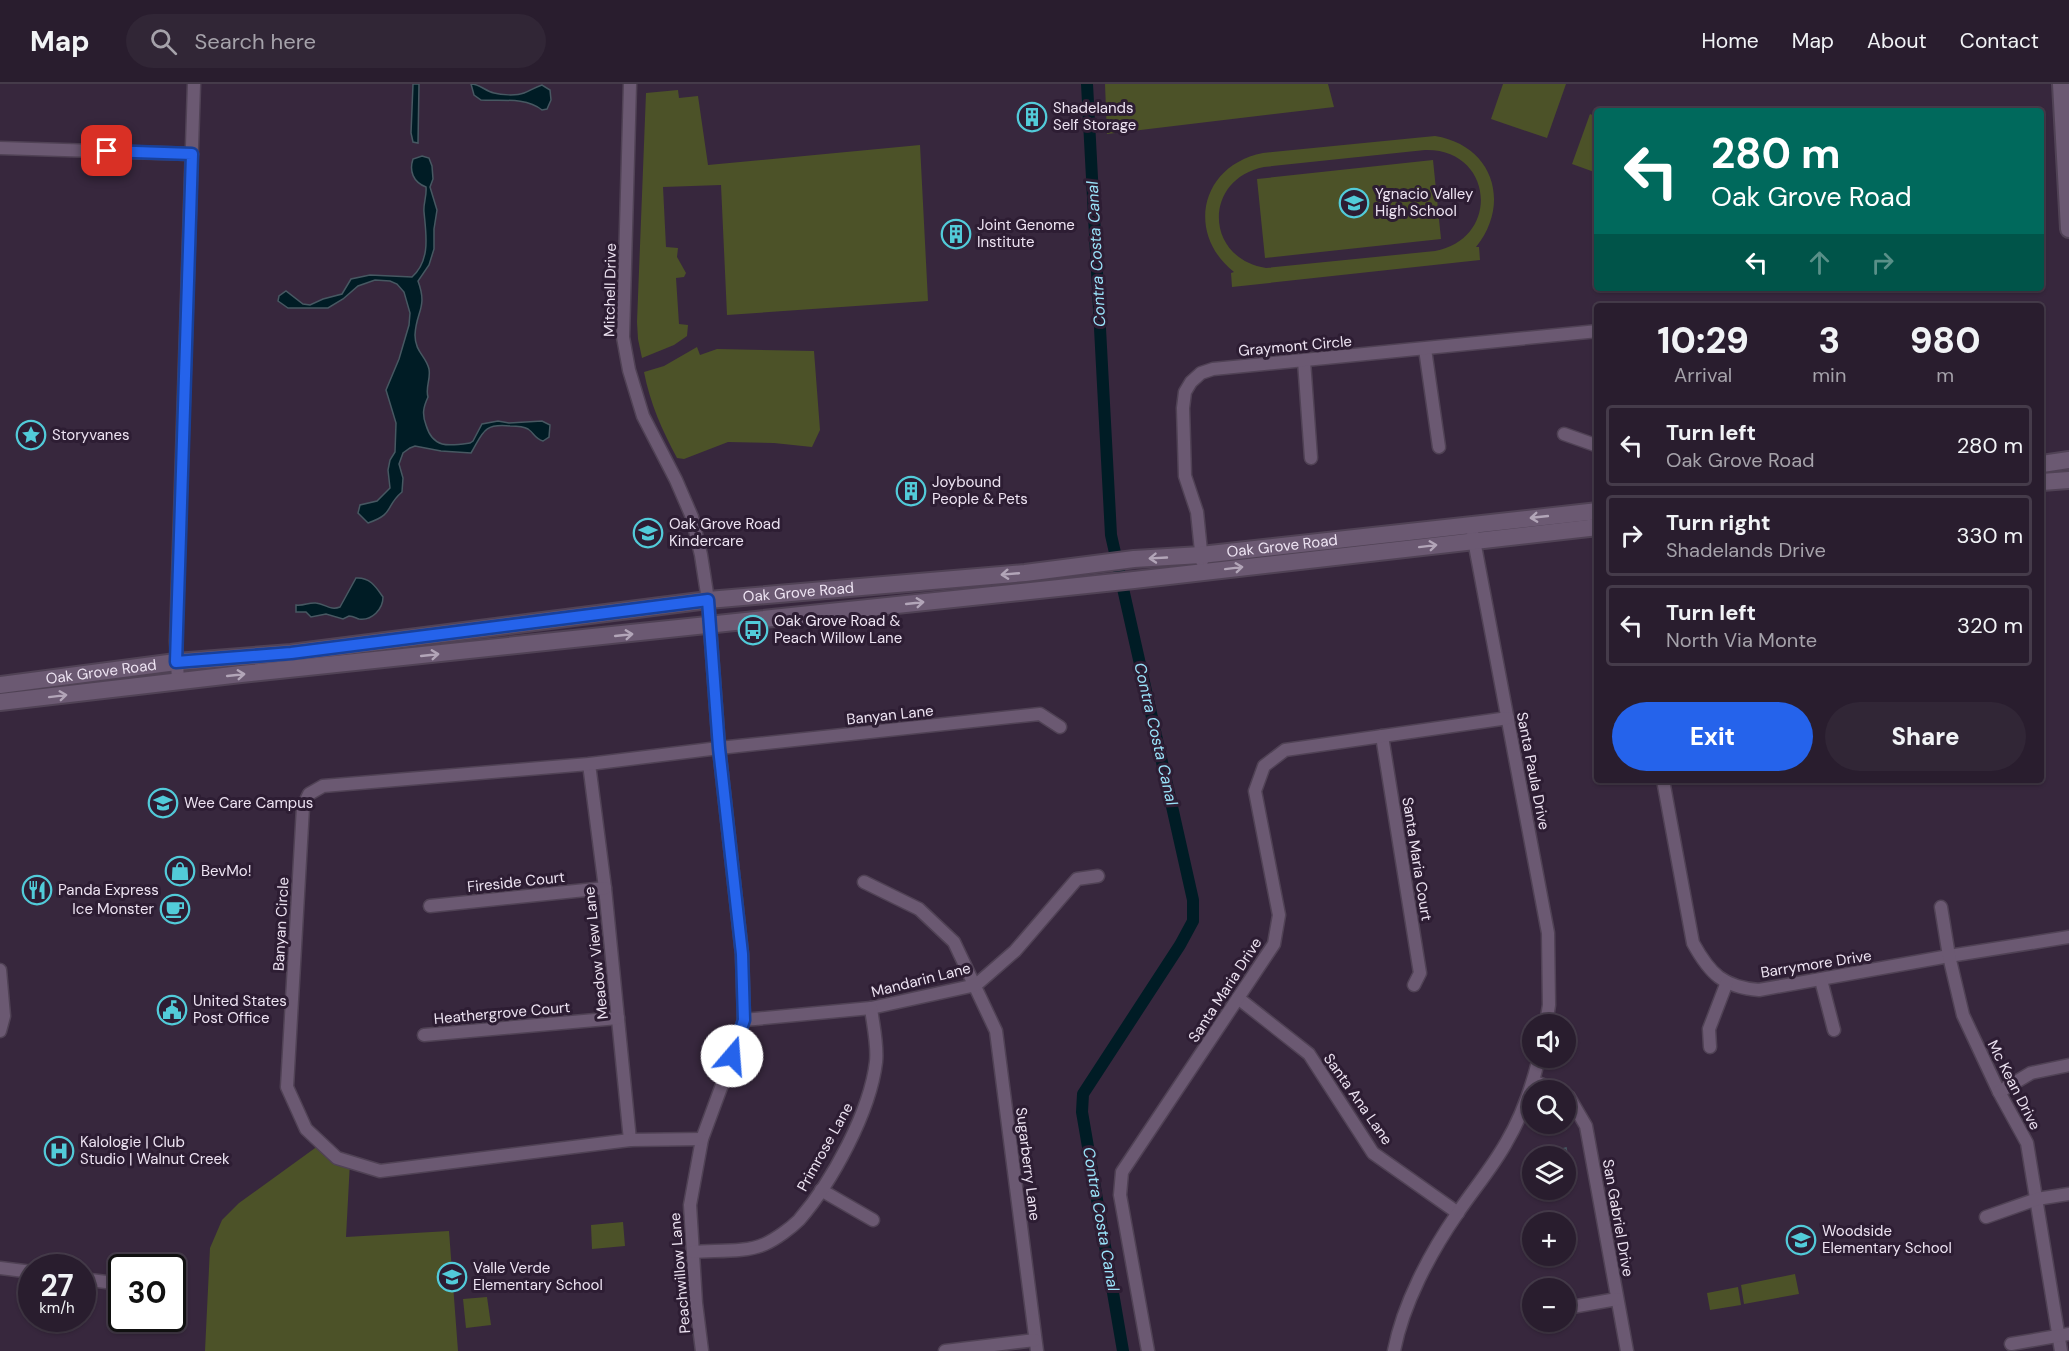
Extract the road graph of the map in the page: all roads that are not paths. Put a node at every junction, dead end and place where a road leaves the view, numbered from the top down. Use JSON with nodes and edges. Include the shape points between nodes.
{"nodes":[{"id":1,"x":194,"y":84,"type":"edge"},
{"id":2,"x":630,"y":84,"type":"edge"},
{"id":3,"x":2061,"y":84,"type":"edge"},
{"id":4,"x":0,"y":148,"type":"edge"},
{"id":5,"x":192,"y":154,"type":"junction"},
{"id":6,"x":2069,"y":229,"type":"edge"},
{"id":7,"x":1594,"y":331,"type":"edge"},
{"id":8,"x":1425,"y":349,"type":"junction"},
{"id":9,"x":1304,"y":361,"type":"junction"},
{"id":10,"x":1564,"y":434,"type":"dead end"},
{"id":11,"x":1594,"y":445,"type":"edge"},
{"id":12,"x":1439,"y":447,"type":"dead end"},
{"id":13,"x":1311,"y":458,"type":"dead end"},
{"id":14,"x":2069,"y":460,"type":"edge"},
{"id":15,"x":2044,"y":464,"type":"edge"},
{"id":16,"x":2069,"y":480,"type":"edge"},
{"id":17,"x":2044,"y":482,"type":"edge"},
{"id":18,"x":1594,"y":512,"type":"edge"},
{"id":19,"x":1594,"y":527,"type":"edge"},
{"id":20,"x":1472,"y":533,"type":"junction"},
{"id":21,"x":1202,"y":563,"type":"junction"},
{"id":22,"x":1089,"y":566,"type":"junction"},
{"id":23,"x":1030,"y":590,"type":"junction"},
{"id":24,"x":708,"y":600,"type":"junction"},
{"id":25,"x":710,"y":626,"type":"junction"},
{"id":26,"x":176,"y":662,"type":"junction"},
{"id":27,"x":178,"y":682,"type":"junction"},
{"id":28,"x":0,"y":685,"type":"edge"},
{"id":29,"x":0,"y":702,"type":"edge"},
{"id":30,"x":1508,"y":718,"type":"junction"},
{"id":31,"x":1060,"y":727,"type":"dead end"},
{"id":32,"x":1382,"y":736,"type":"junction"},
{"id":33,"x":719,"y":748,"type":"junction"},
{"id":34,"x":589,"y":764,"type":"junction"},
{"id":35,"x":1664,"y":783,"type":"edge"},
{"id":36,"x":1098,"y":876,"type":"dead end"},
{"id":37,"x":864,"y":882,"type":"dead end"},
{"id":38,"x":605,"y":888,"type":"junction"},
{"id":39,"x":430,"y":906,"type":"dead end"},
{"id":40,"x":1941,"y":907,"type":"dead end"},
{"id":41,"x":2069,"y":937,"type":"edge"},
{"id":42,"x":1949,"y":956,"type":"junction"},
{"id":43,"x":0,"y":970,"type":"edge"},
{"id":44,"x":1821,"y":980,"type":"junction"},
{"id":45,"x":1727,"y":982,"type":"junction"},
{"id":46,"x":976,"y":985,"type":"junction"},
{"id":47,"x":1414,"y":985,"type":"dead end"},
{"id":48,"x":1238,"y":998,"type":"junction"},
{"id":49,"x":871,"y":1008,"type":"junction"},
{"id":50,"x":1548,"y":1014,"type":"edge"},
{"id":51,"x":2,"y":1016,"type":"edge"},
{"id":52,"x":618,"y":1018,"type":"junction"},
{"id":53,"x":744,"y":1020,"type":"junction"},
{"id":54,"x":1834,"y":1030,"type":"dead end"},
{"id":55,"x":0,"y":1032,"type":"edge"},
{"id":56,"x":424,"y":1035,"type":"dead end"},
{"id":57,"x":1710,"y":1047,"type":"dead end"},
{"id":58,"x":2069,"y":1065,"type":"edge"},
{"id":59,"x":1999,"y":1092,"type":"junction"},
{"id":60,"x":1522,"y":1106,"type":"edge"},
{"id":61,"x":1576,"y":1108,"type":"edge"},
{"id":62,"x":702,"y":1139,"type":"junction"},
{"id":63,"x":630,"y":1140,"type":"junction"},
{"id":64,"x":821,"y":1190,"type":"junction"},
{"id":65,"x":2069,"y":1194,"type":"edge"},
{"id":66,"x":2037,"y":1199,"type":"junction"},
{"id":67,"x":1458,"y":1213,"type":"junction"},
{"id":68,"x":1986,"y":1217,"type":"dead end"},
{"id":69,"x":873,"y":1220,"type":"dead end"},
{"id":70,"x":693,"y":1252,"type":"junction"},
{"id":71,"x":0,"y":1268,"type":"edge"},
{"id":72,"x":18,"y":1270,"type":"edge"},
{"id":73,"x":1617,"y":1299,"type":"junction"},
{"id":74,"x":1576,"y":1306,"type":"edge"},
{"id":75,"x":2064,"y":1335,"type":"edge"},
{"id":76,"x":2011,"y":1344,"type":"dead end"},
{"id":77,"x":1036,"y":1345,"type":"edge"},
{"id":78,"x":702,"y":1351,"type":"edge"},
{"id":79,"x":945,"y":1351,"type":"edge"},
{"id":80,"x":1148,"y":1351,"type":"edge"},
{"id":81,"x":1394,"y":1351,"type":"edge"},
{"id":82,"x":1627,"y":1351,"type":"edge"},
{"id":83,"x":2061,"y":1351,"type":"edge"}],
"edges":[{"from":1,"to":5,"type":"street"},
{"from":2,"to":24,"type":"street","name":"Mitchell Drive","via":[[623,337],[643,416],[692,517]]},
{"from":3,"to":6,"type":"main road"},
{"from":4,"to":5,"type":"street"},
{"from":5,"to":26,"type":"street"},
{"from":7,"to":8,"type":"street","name":"Graymont Circle"},
{"from":8,"to":9,"type":"street","name":"Graymont Circle"},
{"from":8,"to":12,"type":"street"},
{"from":9,"to":13,"type":"street"},
{"from":9,"to":21,"type":"street","name":"Graymont Circle","via":[[1213,369],[1201,373],[1185,392],[1185,477],[1197,512]]},
{"from":10,"to":11,"type":"street"},
{"from":14,"to":15,"type":"main road"},
{"from":16,"to":17,"type":"main road"},
{"from":18,"to":20,"type":"main road","name":"Oak Grove Road","one_way":true},
{"from":19,"to":20,"type":"main road","name":"Oak Grove Road"},
{"from":20,"to":21,"type":"main road","name":"Oak Grove Road"},
{"from":20,"to":30,"type":"street","name":"Santa Paula Drive"},
{"from":21,"to":22,"type":"main road","name":"Oak Grove Road","one_way":true,"via":[[1128,560]]},
{"from":21,"to":23,"type":"main road","name":"Oak Grove Road","via":[[1134,580]]},
{"from":22,"to":23,"type":"main road","via":[[1085,573],[1041,578]]},
{"from":22,"to":24,"type":"main road","name":"Oak Grove Road","one_way":true},
{"from":25,"to":23,"type":"main road","name":"Oak Grove Road","one_way":true},
{"from":24,"to":25,"type":"street","name":"Mitchell Drive"},
{"from":24,"to":26,"type":"main road","name":"Oak Grove Road","via":[[291,653]]},
{"from":27,"to":25,"type":"main road","name":"Oak Grove Road","one_way":true},
{"from":25,"to":33,"type":"street","name":"Peachwillow Lane"},
{"from":26,"to":27,"type":"street"},
{"from":26,"to":28,"type":"main road","name":"Oak Grove Road"},
{"from":29,"to":27,"type":"main road","name":"Oak Grove Road","one_way":true},
{"from":30,"to":32,"type":"street","name":"Santa Maria Drive"},
{"from":30,"to":50,"type":"street","name":"Santa Paula Drive","via":[[1548,933]]},
{"from":31,"to":33,"type":"street","name":"Banyan Lane","via":[[1040,714]]},
{"from":32,"to":47,"type":"street","name":"Santa Maria Court","via":[[1420,973]]},
{"from":32,"to":48,"type":"street","name":"Santa Maria Drive","via":[[1285,750],[1264,766],[1255,791],[1279,915],[1274,944]]},
{"from":33,"to":34,"type":"street","name":"Banyan Circle"},
{"from":33,"to":53,"type":"street","name":"Peachwillow Lane","via":[[742,954]]},
{"from":34,"to":38,"type":"street","name":"Meadow View Lane"},
{"from":34,"to":63,"type":"street","name":"Banyan Circle","via":[[323,786],[309,794],[303,807],[287,1087],[306,1129],[337,1158],[380,1171]]},
{"from":35,"to":45,"type":"street","name":"Barrymore Drive","via":[[1693,943],[1706,966]]},
{"from":36,"to":46,"type":"street","name":"Mandarin Lane","via":[[1077,879],[1015,951]]},
{"from":37,"to":46,"type":"street","name":"Sugarberry Lane","via":[[919,909],[954,942]]},
{"from":38,"to":39,"type":"street","name":"Fireside Court"},
{"from":38,"to":52,"type":"street","name":"Meadow View Lane"},
{"from":40,"to":42,"type":"street","name":"Mc Kean Drive"},
{"from":41,"to":42,"type":"street","name":"Barrymore Drive"},
{"from":42,"to":44,"type":"street","name":"Barrymore Drive"},
{"from":42,"to":59,"type":"street","name":"Mc Kean Drive","via":[[1963,1015]]},
{"from":43,"to":51,"type":"street"},
{"from":44,"to":45,"type":"street","name":"Barrymore Drive","via":[[1759,990]]},
{"from":44,"to":54,"type":"street"},
{"from":45,"to":57,"type":"street","via":[[1709,1029]]},
{"from":46,"to":49,"type":"street","name":"Mandarin Lane"},
{"from":46,"to":77,"type":"street","name":"Sugarberry Lane","via":[[996,1031]]},
{"from":48,"to":67,"type":"street","name":"Santa Ana Lane","via":[[1309,1054],[1373,1153]]},
{"from":48,"to":80,"type":"street","name":"Santa Maria Drive","via":[[1122,1172],[1120,1195]]},
{"from":49,"to":53,"type":"street","name":"Mandarin Lane"},
{"from":49,"to":64,"type":"street","name":"Primrose Lane","via":[[876,1059],[871,1091],[860,1121]]},
{"from":51,"to":55,"type":"street"},
{"from":52,"to":56,"type":"street","name":"Heathergrove Court"},
{"from":52,"to":63,"type":"street","name":"Meadow View Lane"},
{"from":53,"to":62,"type":"street","name":"Peachwillow Lane"},
{"from":58,"to":59,"type":"street","via":[[2031,1073]]},
{"from":59,"to":66,"type":"street","name":"Mc Kean Drive","via":[[2027,1143]]},
{"from":60,"to":67,"type":"street","via":[[1507,1141]]},
{"from":61,"to":73,"type":"street","name":"San Gabriel Drive","via":[[1587,1126]]},
{"from":62,"to":63,"type":"street","name":"Banyan Circle"},
{"from":62,"to":70,"type":"street","name":"Peachwillow Lane","via":[[690,1205]]},
{"from":64,"to":69,"type":"street"},
{"from":64,"to":70,"type":"street","name":"Primrose Lane","via":[[797,1222],[765,1244]]},
{"from":65,"to":66,"type":"street"},
{"from":66,"to":68,"type":"street"},
{"from":66,"to":75,"type":"street","name":"Mc Kean Drive"},
{"from":67,"to":81,"type":"street","via":[[1425,1268]]},
{"from":70,"to":78,"type":"street","name":"Peachwillow Lane"},
{"from":71,"to":72,"type":"street"},
{"from":73,"to":74,"type":"street"},
{"from":73,"to":82,"type":"street","name":"San Gabriel Drive"},
{"from":75,"to":76,"type":"street"},
{"from":75,"to":83,"type":"street","name":"Mc Kean Drive"},
{"from":77,"to":79,"type":"street"}]}
